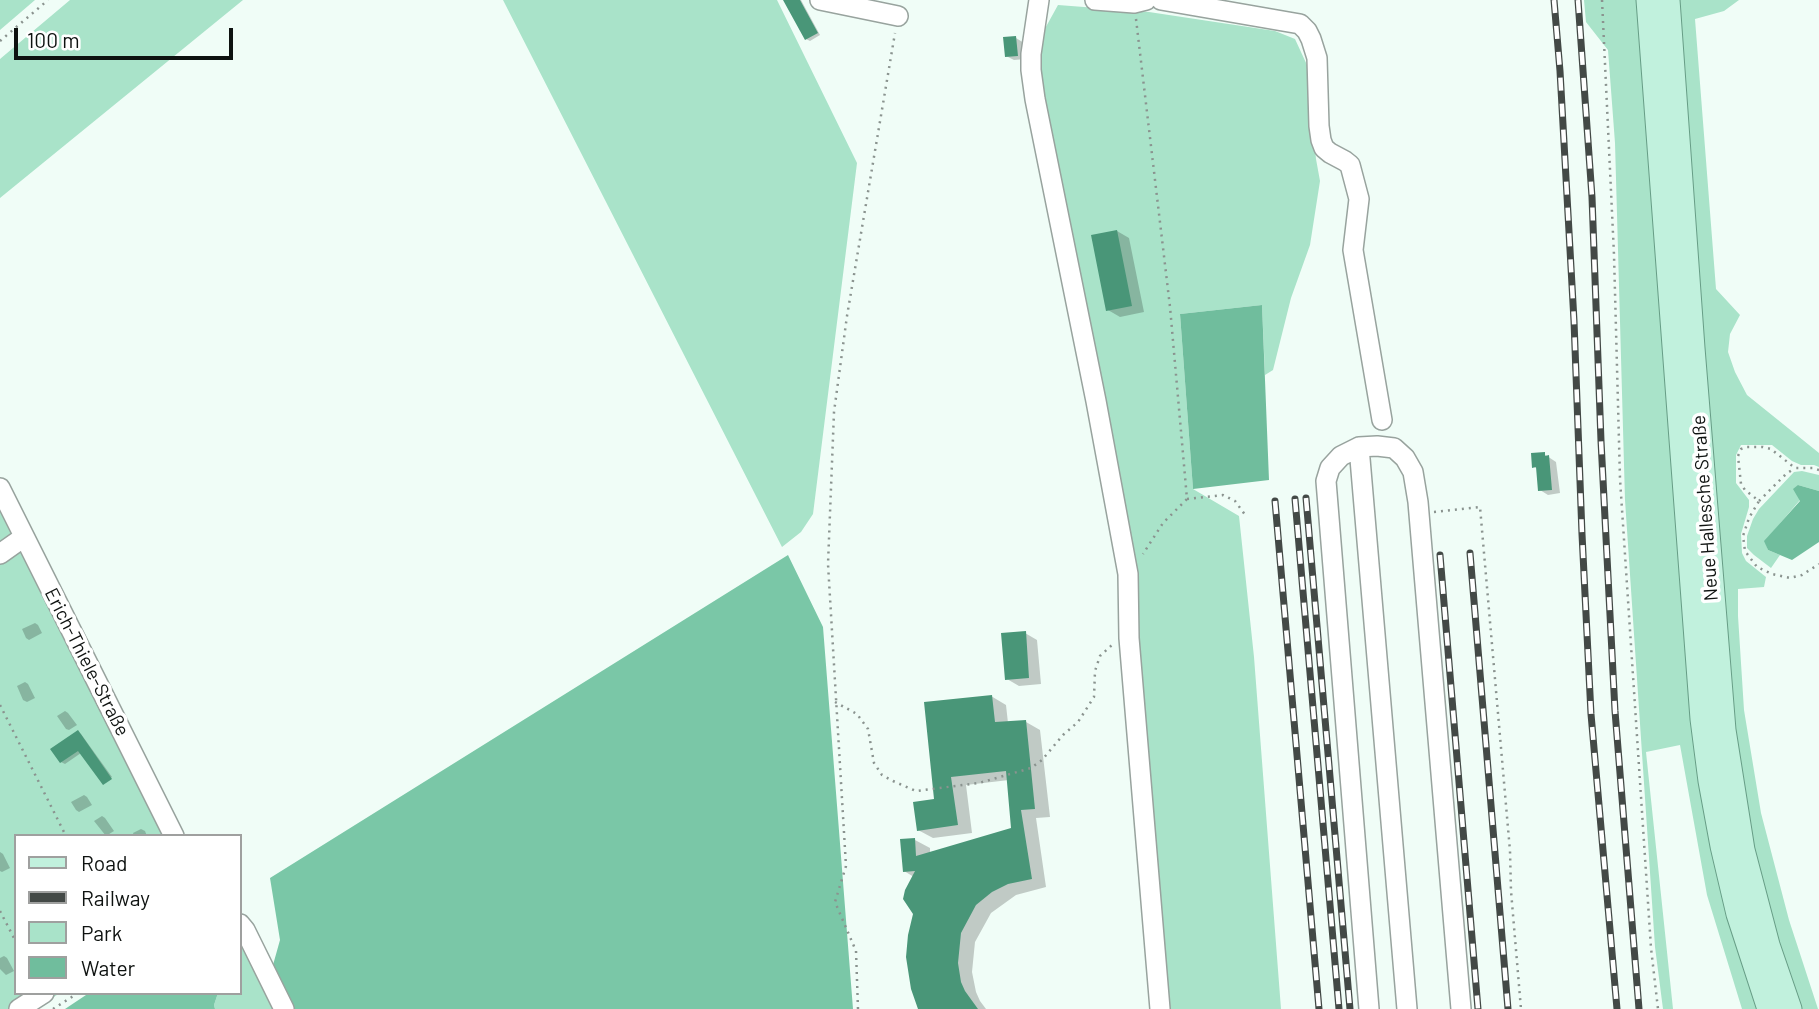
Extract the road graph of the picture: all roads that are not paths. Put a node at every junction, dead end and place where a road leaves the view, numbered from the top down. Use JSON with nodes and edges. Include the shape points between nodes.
{"nodes":[{"id":1,"x":820,"y":0,"type":"edge"},
{"id":2,"x":1039,"y":0,"type":"edge"},
{"id":3,"x":1096,"y":0,"type":"edge"},
{"id":4,"x":1163,"y":0,"type":"edge"},
{"id":5,"x":1648,"y":0,"type":"edge"},
{"id":6,"x":1668,"y":0,"type":"edge"},
{"id":7,"x":1140,"y":2,"type":"edge"},
{"id":8,"x":898,"y":16,"type":"road end"},
{"id":9,"x":1382,"y":420,"type":"dead end"},
{"id":10,"x":1359,"y":447,"type":"junction"},
{"id":11,"x":0,"y":488,"type":"edge"},
{"id":12,"x":24,"y":537,"type":"junction"},
{"id":13,"x":0,"y":554,"type":"edge"},
{"id":14,"x":173,"y":834,"type":"edge"},
{"id":15,"x":242,"y":926,"type":"edge"},
{"id":16,"x":41,"y":995,"type":"edge"},
{"id":17,"x":19,"y":1009,"type":"edge"},
{"id":18,"x":284,"y":1009,"type":"edge"},
{"id":19,"x":1160,"y":1009,"type":"edge"},
{"id":20,"x":1369,"y":1009,"type":"edge"},
{"id":21,"x":1407,"y":1009,"type":"edge"},
{"id":22,"x":1461,"y":1009,"type":"edge"},
{"id":23,"x":1769,"y":1009,"type":"edge"},
{"id":24,"x":1790,"y":1009,"type":"edge"}],
"edges":[{"from":1,"to":8,"type":"street"},
{"from":2,"to":19,"type":"street","via":[[1031,54],[1035,99],[1128,573],[1129,638]]},
{"from":3,"to":7,"type":"street"},
{"from":4,"to":9,"type":"street","via":[[1300,24],[1307,31],[1317,58],[1321,140],[1324,148],[1350,165],[1359,200],[1353,250]]},
{"from":5,"to":23,"type":"main road","name":"Neue Hallesche Straße","via":[[1702,719],[1725,859]]},
{"from":6,"to":24,"type":"main road","name":"Neue Hallesche Straße","via":[[1724,730],[1743,850]]},
{"from":10,"to":20,"type":"street","via":[[1341,456],[1326,481]]},
{"from":10,"to":21,"type":"street"},
{"from":10,"to":22,"type":"street","via":[[1394,448],[1413,471]]},
{"from":11,"to":12,"type":"street","name":"Erich-Thiele-Straße"},
{"from":12,"to":13,"type":"street"},
{"from":12,"to":14,"type":"street","name":"Erich-Thiele-Straße"},
{"from":15,"to":18,"type":"street"},
{"from":16,"to":17,"type":"street"}]}
